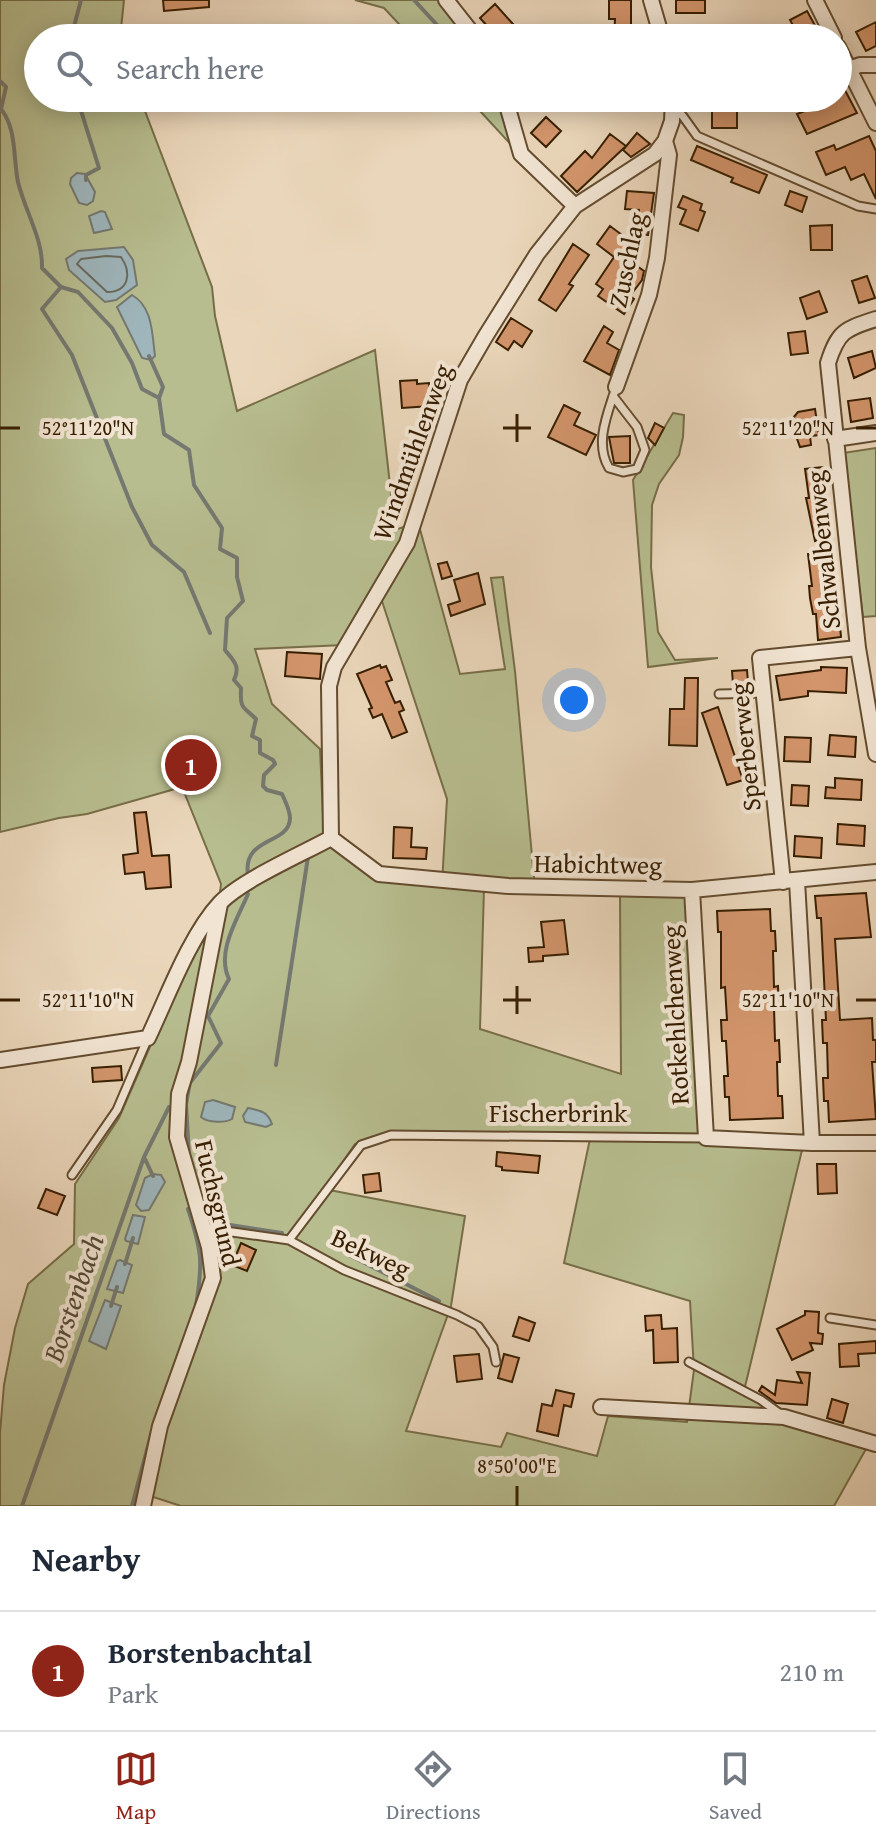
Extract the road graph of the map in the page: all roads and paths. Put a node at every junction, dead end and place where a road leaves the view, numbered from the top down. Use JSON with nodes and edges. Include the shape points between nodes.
{"nodes":[{"id":1,"x":446,"y":0,"type":"edge"},
{"id":2,"x":651,"y":0,"type":"edge"},
{"id":3,"x":815,"y":0,"type":"edge"},
{"id":4,"x":465,"y":24,"type":"edge"},
{"id":5,"x":658,"y":24,"type":"edge"},
{"id":6,"x":827,"y":24,"type":"edge"},
{"id":7,"x":876,"y":65,"type":"edge"},
{"id":8,"x":852,"y":68,"type":"edge"},
{"id":9,"x":852,"y":75,"type":"edge"},
{"id":10,"x":509,"y":112,"type":"edge"},
{"id":11,"x":673,"y":112,"type":"edge"},
{"id":12,"x":679,"y":112,"type":"edge"},
{"id":13,"x":876,"y":123,"type":"edge"},
{"id":14,"x":665,"y":141,"type":"junction"},
{"id":15,"x":575,"y":206,"type":"junction"},
{"id":16,"x":876,"y":209,"type":"edge"},
{"id":17,"x":876,"y":319,"type":"edge"},
{"id":18,"x":614,"y":392,"type":"junction"},
{"id":19,"x":876,"y":433,"type":"edge"},
{"id":20,"x":835,"y":439,"type":"junction"},
{"id":21,"x":858,"y":648,"type":"junction"},
{"id":22,"x":764,"y":693,"type":"junction"},
{"id":23,"x":719,"y":694,"type":"dead end"},
{"id":24,"x":876,"y":754,"type":"edge"},
{"id":25,"x":331,"y":838,"type":"junction"},
{"id":26,"x":876,"y":872,"type":"edge"},
{"id":27,"x":790,"y":882,"type":"junction"},
{"id":28,"x":692,"y":890,"type":"junction"},
{"id":29,"x":220,"y":904,"type":"junction"},
{"id":30,"x":148,"y":1038,"type":"junction"},
{"id":31,"x":0,"y":1060,"type":"edge"},
{"id":32,"x":706,"y":1138,"type":"junction"},
{"id":33,"x":812,"y":1143,"type":"junction"},
{"id":34,"x":876,"y":1143,"type":"edge"},
{"id":35,"x":72,"y":1175,"type":"dead end"},
{"id":36,"x":202,"y":1227,"type":"junction"},
{"id":37,"x":289,"y":1240,"type":"junction"},
{"id":38,"x":830,"y":1318,"type":"dead end"},
{"id":39,"x":876,"y":1325,"type":"edge"},
{"id":40,"x":496,"y":1362,"type":"dead end"},
{"id":41,"x":689,"y":1362,"type":"dead end"},
{"id":42,"x":601,"y":1407,"type":"dead end"},
{"id":43,"x":784,"y":1417,"type":"junction"},
{"id":44,"x":876,"y":1444,"type":"edge"},
{"id":45,"x":143,"y":1506,"type":"edge"}],
"edges":[{"from":1,"to":4,"type":"street"},
{"from":2,"to":5,"type":"street"},
{"from":3,"to":6,"type":"street"},
{"from":7,"to":8,"type":"street"},
{"from":9,"to":13,"type":"street"},
{"from":10,"to":15,"type":"street","via":[[521,154]]},
{"from":11,"to":14,"type":"street"},
{"from":12,"to":16,"type":"lane","via":[[697,136],[858,206]]},
{"from":14,"to":15,"type":"street","name":"Windmühlenweg","via":[[655,154]]},
{"from":14,"to":18,"type":"street","name":"Zuschlag","via":[[669,155],[657,258]]},
{"from":15,"to":25,"type":"street","name":"Windmühlenweg","via":[[537,254],[460,380],[407,543],[334,667],[329,686]]},
{"from":17,"to":20,"type":"street","name":"Schwalbenweg","via":[[847,328],[835,341],[828,363]]},
{"from":18,"to":18,"type":"lane","via":[[603,427],[603,457],[609,468],[623,472],[637,469],[645,450]]},
{"from":19,"to":20,"type":"street"},
{"from":20,"to":21,"type":"street","name":"Schwalbenweg"},
{"from":21,"to":22,"type":"street","name":"Sperberweg","via":[[760,658]]},
{"from":21,"to":24,"type":"street","name":"Schwalbenweg"},
{"from":22,"to":23,"type":"lane"},
{"from":22,"to":27,"type":"street","name":"Sperberweg"},
{"from":25,"to":28,"type":"street","name":"Habichtweg","via":[[379,874],[508,886]]},
{"from":25,"to":29,"type":"street"},
{"from":26,"to":27,"type":"street","name":"Habichtweg"},
{"from":27,"to":28,"type":"street","name":"Habichtweg"},
{"from":27,"to":33,"type":"street","name":"Sperberweg"},
{"from":28,"to":32,"type":"street","name":"Rotkehlchenweg"},
{"from":29,"to":30,"type":"street","via":[[193,945]]},
{"from":29,"to":36,"type":"street","name":"Fuchsgrund","via":[[179,1094],[177,1137]]},
{"from":30,"to":31,"type":"street"},
{"from":30,"to":35,"type":"lane","via":[[117,1110]]},
{"from":32,"to":33,"type":"street","name":"Fischerbrink"},
{"from":32,"to":37,"type":"lane","name":"Fischerbrink","via":[[391,1135],[361,1145]]},
{"from":33,"to":34,"type":"street","name":"Fischerbrink"},
{"from":36,"to":37,"type":"lane","name":"Bekweg"},
{"from":36,"to":45,"type":"street","name":"Fuchsgrund","via":[[213,1278],[160,1426]]},
{"from":37,"to":40,"type":"lane","name":"Bekweg","via":[[344,1270],[478,1326],[493,1347]]},
{"from":38,"to":39,"type":"lane"},
{"from":41,"to":43,"type":"lane"},
{"from":42,"to":43,"type":"street"},
{"from":43,"to":44,"type":"street"}]}
